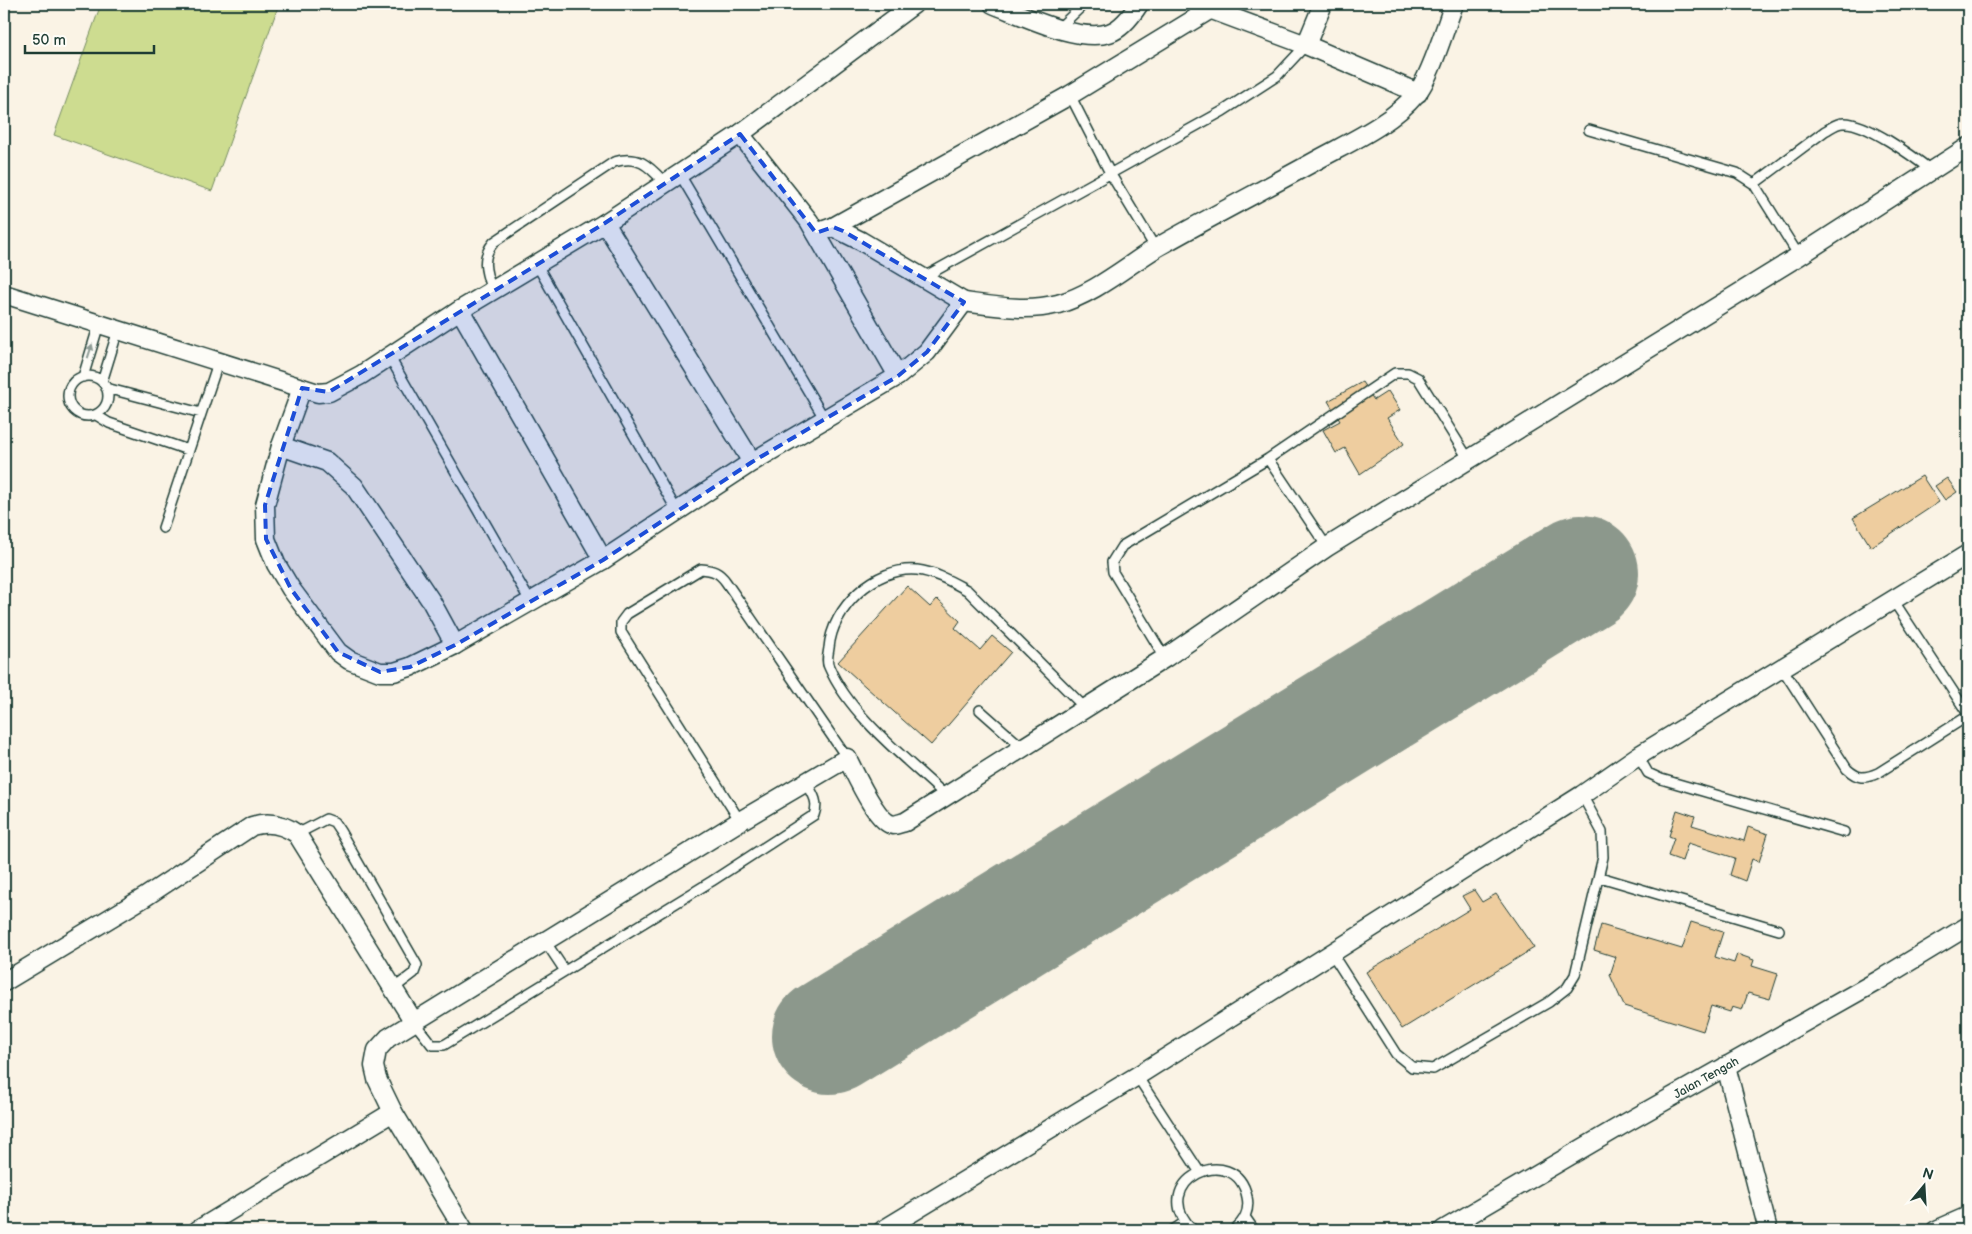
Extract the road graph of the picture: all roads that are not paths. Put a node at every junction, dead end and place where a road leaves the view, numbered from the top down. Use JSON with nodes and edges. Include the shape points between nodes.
{"nodes":[{"id":1,"x":914,"y":4,"type":"edge"},
{"id":2,"x":993,"y":4,"type":"edge"},
{"id":3,"x":1084,"y":4,"type":"edge"},
{"id":4,"x":1139,"y":4,"type":"edge"},
{"id":5,"x":1323,"y":4,"type":"edge"},
{"id":6,"x":1454,"y":4,"type":"edge"},
{"id":7,"x":1204,"y":7,"type":"edge"},
{"id":8,"x":1230,"y":10,"type":"edge"},
{"id":9,"x":1059,"y":28,"type":"junction"},
{"id":10,"x":1306,"y":45,"type":"junction"},
{"id":11,"x":1418,"y":92,"type":"junction"},
{"id":12,"x":1070,"y":94,"type":"junction"},
{"id":13,"x":1589,"y":130,"type":"dead end"},
{"id":14,"x":740,"y":134,"type":"junction"},
{"id":15,"x":1968,"y":147,"type":"edge"},
{"id":16,"x":1933,"y":171,"type":"junction"},
{"id":17,"x":679,"y":172,"type":"junction"},
{"id":18,"x":1110,"y":172,"type":"junction"},
{"id":19,"x":664,"y":182,"type":"junction"},
{"id":20,"x":1754,"y":184,"type":"junction"},
{"id":21,"x":605,"y":222,"type":"junction"},
{"id":22,"x":833,"y":227,"type":"junction"},
{"id":23,"x":816,"y":233,"type":"junction"},
{"id":24,"x":1156,"y":249,"type":"junction"},
{"id":25,"x":1799,"y":256,"type":"junction"},
{"id":26,"x":537,"y":265,"type":"junction"},
{"id":27,"x":924,"y":277,"type":"junction"},
{"id":28,"x":492,"y":291,"type":"junction"},
{"id":29,"x":4,"y":294,"type":"edge"},
{"id":30,"x":964,"y":302,"type":"junction"},
{"id":31,"x":460,"y":310,"type":"junction"},
{"id":32,"x":99,"y":324,"type":"junction"},
{"id":33,"x":118,"y":330,"type":"junction"},
{"id":34,"x":389,"y":356,"type":"junction"},
{"id":35,"x":218,"y":363,"type":"junction"},
{"id":36,"x":898,"y":376,"type":"junction"},
{"id":37,"x":82,"y":377,"type":"junction"},
{"id":38,"x":104,"y":385,"type":"junction"},
{"id":39,"x":302,"y":388,"type":"junction"},
{"id":40,"x":202,"y":414,"type":"junction"},
{"id":41,"x":96,"y":415,"type":"junction"},
{"id":42,"x":824,"y":418,"type":"junction"},
{"id":43,"x":281,"y":446,"type":"junction"},
{"id":44,"x":188,"y":450,"type":"junction"},
{"id":45,"x":1268,"y":459,"type":"junction"},
{"id":46,"x":1469,"y":460,"type":"junction"},
{"id":47,"x":752,"y":462,"type":"junction"},
{"id":48,"x":677,"y":511,"type":"junction"},
{"id":49,"x":163,"y":528,"type":"dead end"},
{"id":50,"x":1327,"y":547,"type":"junction"},
{"id":51,"x":1968,"y":554,"type":"edge"},
{"id":52,"x":603,"y":560,"type":"junction"},
{"id":53,"x":530,"y":600,"type":"junction"},
{"id":54,"x":1893,"y":600,"type":"junction"},
{"id":55,"x":455,"y":645,"type":"junction"},
{"id":56,"x":1165,"y":658,"type":"junction"},
{"id":57,"x":1782,"y":668,"type":"junction"},
{"id":58,"x":1085,"y":708,"type":"junction"},
{"id":59,"x":980,"y":710,"type":"dead end"},
{"id":60,"x":1968,"y":715,"type":"edge"},
{"id":61,"x":1023,"y":748,"type":"junction"},
{"id":62,"x":1638,"y":756,"type":"junction"},
{"id":63,"x":847,"y":758,"type":"junction"},
{"id":64,"x":806,"y":782,"type":"junction"},
{"id":65,"x":1582,"y":795,"type":"junction"},
{"id":66,"x":946,"y":796,"type":"junction"},
{"id":67,"x":740,"y":821,"type":"junction"},
{"id":68,"x":1844,"y":832,"type":"dead end"},
{"id":69,"x":297,"y":834,"type":"junction"},
{"id":70,"x":1600,"y":877,"type":"junction"},
{"id":71,"x":1968,"y":926,"type":"edge"},
{"id":72,"x":1778,"y":930,"type":"dead end"},
{"id":73,"x":545,"y":942,"type":"junction"},
{"id":74,"x":1331,"y":952,"type":"junction"},
{"id":75,"x":565,"y":971,"type":"junction"},
{"id":76,"x":4,"y":982,"type":"edge"},
{"id":77,"x":393,"y":989,"type":"junction"},
{"id":78,"x":414,"y":1022,"type":"junction"},
{"id":79,"x":1726,"y":1066,"type":"junction"},
{"id":80,"x":1137,"y":1076,"type":"junction"},
{"id":81,"x":393,"y":1112,"type":"junction"},
{"id":82,"x":1199,"y":1171,"type":"junction"},
{"id":83,"x":1968,"y":1216,"type":"edge"},
{"id":84,"x":1245,"y":1217,"type":"junction"},
{"id":85,"x":1185,"y":1222,"type":"junction"},
{"id":86,"x":198,"y":1230,"type":"edge"},
{"id":87,"x":464,"y":1230,"type":"edge"},
{"id":88,"x":883,"y":1230,"type":"edge"},
{"id":89,"x":1173,"y":1230,"type":"edge"},
{"id":90,"x":1193,"y":1230,"type":"edge"},
{"id":91,"x":1234,"y":1230,"type":"edge"},
{"id":92,"x":1254,"y":1230,"type":"edge"},
{"id":93,"x":1443,"y":1230,"type":"edge"},
{"id":94,"x":1768,"y":1230,"type":"edge"},
{"id":95,"x":1936,"y":1230,"type":"edge"}],
"edges":[{"from":1,"to":14,"type":"street"},
{"from":2,"to":9,"type":"street"},
{"from":3,"to":9,"type":"lane"},
{"from":4,"to":9,"type":"street","via":[[1128,19],[1110,33],[1084,34]]},
{"from":5,"to":10,"type":"street"},
{"from":6,"to":11,"type":"street"},
{"from":7,"to":8,"type":"street"},
{"from":7,"to":12,"type":"street"},
{"from":8,"to":10,"type":"street"},
{"from":10,"to":11,"type":"street"},
{"from":10,"to":18,"type":"lane","via":[[1263,86]]},
{"from":11,"to":24,"type":"street","via":[[1366,133]]},
{"from":12,"to":18,"type":"lane"},
{"from":12,"to":22,"type":"street"},
{"from":13,"to":20,"type":"lane","via":[[1730,171]]},
{"from":14,"to":17,"type":"street"},
{"from":14,"to":23,"type":"street"},
{"from":15,"to":16,"type":"street"},
{"from":16,"to":20,"type":"lane","via":[[1908,151],[1860,126],[1845,122],[1825,131]]},
{"from":16,"to":25,"type":"street"},
{"from":17,"to":19,"type":"street"},
{"from":17,"to":42,"type":"lane"},
{"from":18,"to":24,"type":"lane"},
{"from":18,"to":27,"type":"lane"},
{"from":19,"to":21,"type":"street"},
{"from":19,"to":28,"type":"lane","via":[[647,164],[624,159],[614,162],[487,249],[484,266]]},
{"from":20,"to":25,"type":"lane"},
{"from":21,"to":26,"type":"street"},
{"from":21,"to":47,"type":"street"},
{"from":22,"to":23,"type":"street"},
{"from":22,"to":27,"type":"street"},
{"from":23,"to":36,"type":"street"},
{"from":24,"to":30,"type":"street","via":[[1084,293],[1057,304],[999,307]]},
{"from":25,"to":46,"type":"street"},
{"from":26,"to":28,"type":"street"},
{"from":26,"to":48,"type":"lane"},
{"from":27,"to":30,"type":"street"},
{"from":28,"to":31,"type":"street"},
{"from":29,"to":32,"type":"street"},
{"from":30,"to":36,"type":"street","via":[[927,352]]},
{"from":31,"to":34,"type":"street"},
{"from":31,"to":52,"type":"street"},
{"from":32,"to":33,"type":"street"},
{"from":37,"to":32,"type":"lane","one_way":true},
{"from":33,"to":35,"type":"street"},
{"from":33,"to":38,"type":"lane"},
{"from":34,"to":39,"type":"street","via":[[330,392],[318,393]]},
{"from":34,"to":53,"type":"lane"},
{"from":35,"to":39,"type":"street"},
{"from":35,"to":40,"type":"lane"},
{"from":36,"to":42,"type":"street"},
{"from":37,"to":38,"type":"lane","via":[[89,376]]},
{"from":37,"to":41,"type":"lane","via":[[71,386],[68,400],[75,412]]},
{"from":38,"to":40,"type":"lane"},
{"from":38,"to":41,"type":"lane","via":[[107,403]]},
{"from":39,"to":43,"type":"street"},
{"from":40,"to":44,"type":"lane"},
{"from":41,"to":44,"type":"lane","via":[[109,423]]},
{"from":42,"to":47,"type":"street"},
{"from":43,"to":55,"type":"street","via":[[327,462],[354,486],[431,601]]},
{"from":43,"to":55,"type":"street","via":[[265,505],[266,539],[291,589],[338,652],[380,672],[394,672]]},
{"from":44,"to":49,"type":"lane"},
{"from":45,"to":46,"type":"lane","via":[[1395,373],[1408,373],[1418,378]]},
{"from":45,"to":50,"type":"lane"},
{"from":45,"to":56,"type":"lane","via":[[1116,552],[1112,562],[1114,572]]},
{"from":46,"to":50,"type":"street"},
{"from":47,"to":48,"type":"street"},
{"from":48,"to":52,"type":"street"},
{"from":50,"to":56,"type":"street"},
{"from":51,"to":54,"type":"street"},
{"from":52,"to":53,"type":"street"},
{"from":53,"to":55,"type":"street"},
{"from":54,"to":57,"type":"street"},
{"from":54,"to":60,"type":"lane"},
{"from":56,"to":58,"type":"street"},
{"from":57,"to":60,"type":"lane","via":[[1847,769],[1856,777],[1878,773]]},
{"from":57,"to":62,"type":"street"},
{"from":58,"to":61,"type":"street"},
{"from":58,"to":66,"type":"lane","via":[[967,590],[944,577],[918,570],[894,572],[877,580],[851,600],[839,616],[832,631],[828,665],[847,700]]},
{"from":59,"to":61,"type":"lane"},
{"from":61,"to":66,"type":"street"},
{"from":62,"to":65,"type":"street"},
{"from":62,"to":68,"type":"lane","via":[[1648,773],[1661,779]]},
{"from":63,"to":64,"type":"street"},
{"from":63,"to":66,"type":"street","via":[[876,812],[884,821],[894,825],[905,822]]},
{"from":63,"to":67,"type":"lane","via":[[723,578],[712,570],[701,569],[627,614],[621,622],[620,632]]},
{"from":64,"to":67,"type":"street"},
{"from":64,"to":75,"type":"lane","via":[[816,799],[814,815]]},
{"from":65,"to":70,"type":"lane","via":[[1602,832],[1604,850]]},
{"from":65,"to":74,"type":"street"},
{"from":67,"to":73,"type":"street"},
{"from":69,"to":76,"type":"street","via":[[287,827],[273,824],[252,826],[145,897]]},
{"from":69,"to":77,"type":"street"},
{"from":69,"to":77,"type":"lane","via":[[326,819],[334,822],[340,831],[418,965],[414,973]]},
{"from":70,"to":72,"type":"lane"},
{"from":70,"to":74,"type":"lane","via":[[1575,975],[1567,988],[1549,1002],[1433,1069],[1412,1067],[1396,1054]]},
{"from":71,"to":79,"type":"street","name":"Jalan Tengah"},
{"from":73,"to":75,"type":"lane"},
{"from":73,"to":78,"type":"street"},
{"from":74,"to":80,"type":"street"},
{"from":75,"to":78,"type":"lane","via":[[444,1045],[432,1045]]},
{"from":77,"to":78,"type":"street"},
{"from":78,"to":81,"type":"street","via":[[388,1038],[377,1050],[374,1066],[377,1079]]},
{"from":79,"to":93,"type":"street","name":"Jalan Tengah"},
{"from":79,"to":94,"type":"street"},
{"from":80,"to":82,"type":"lane"},
{"from":80,"to":88,"type":"street"},
{"from":81,"to":86,"type":"street"},
{"from":81,"to":87,"type":"street"},
{"from":82,"to":84,"type":"lane","via":[[1215,1168],[1238,1178],[1248,1200]]},
{"from":82,"to":85,"type":"lane","via":[[1184,1184],[1180,1194],[1180,1214]]},
{"from":83,"to":95,"type":"street"},
{"from":84,"to":91,"type":"lane"},
{"from":84,"to":92,"type":"lane"},
{"from":85,"to":89,"type":"lane"},
{"from":85,"to":90,"type":"lane"}]}
